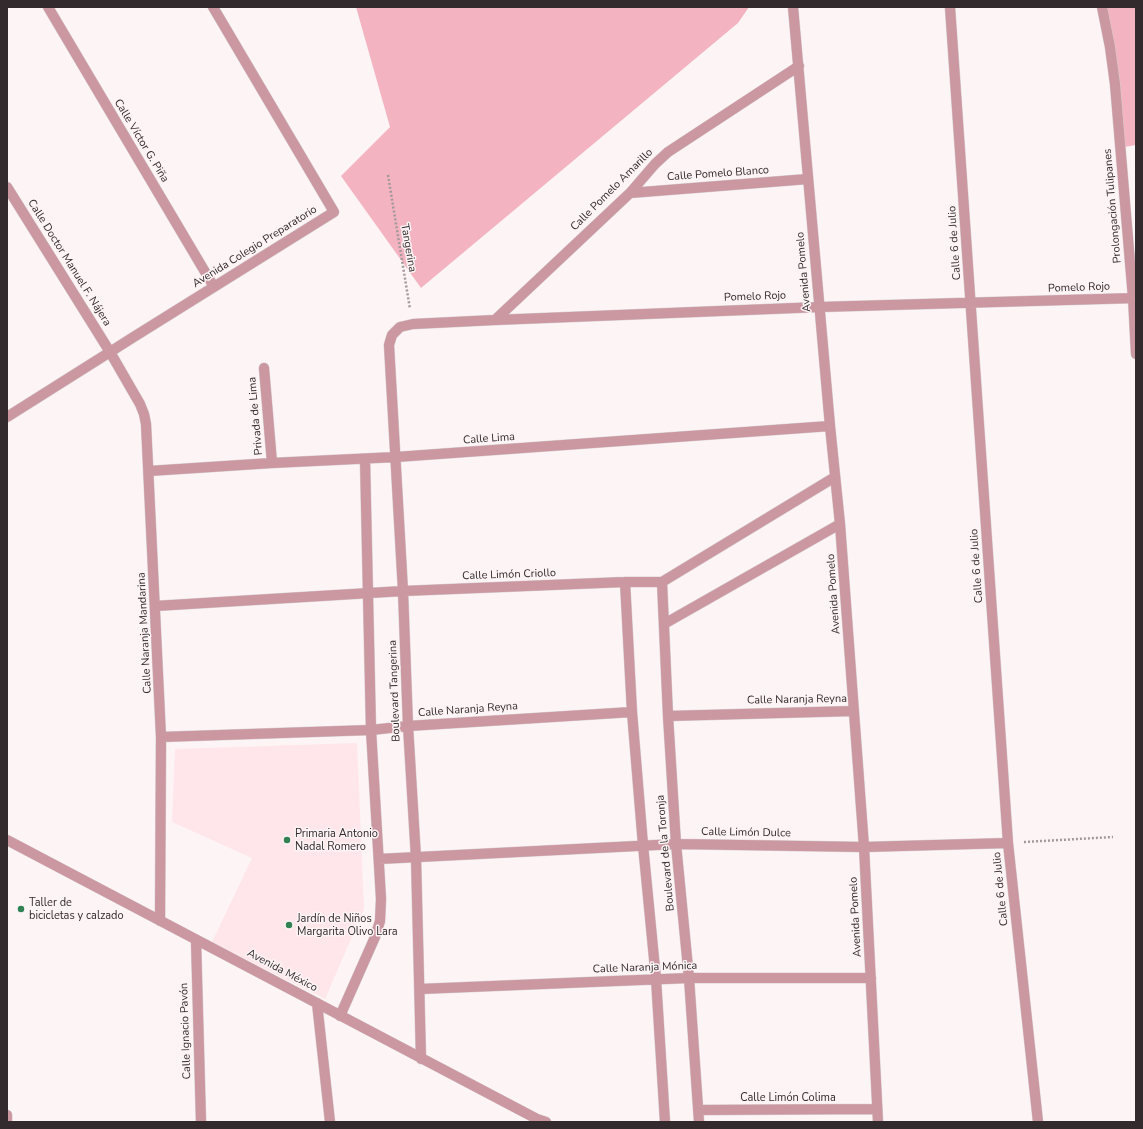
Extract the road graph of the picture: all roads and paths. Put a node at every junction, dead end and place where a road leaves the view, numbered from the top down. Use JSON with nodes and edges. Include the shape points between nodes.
{"nodes":[{"id":1,"x":48,"y":7,"type":"edge"},
{"id":2,"x":213,"y":7,"type":"edge"},
{"id":3,"x":793,"y":7,"type":"edge"},
{"id":4,"x":950,"y":7,"type":"edge"},
{"id":5,"x":1102,"y":7,"type":"edge"},
{"id":6,"x":798,"y":66,"type":"junction"},
{"id":7,"x":388,"y":175,"type":"dead end"},
{"id":8,"x":808,"y":179,"type":"junction"},
{"id":9,"x":7,"y":187,"type":"edge"},
{"id":10,"x":630,"y":192,"type":"junction"},
{"id":11,"x":214,"y":287,"type":"junction"},
{"id":12,"x":1134,"y":298,"type":"edge"},
{"id":13,"x":971,"y":303,"type":"junction"},
{"id":14,"x":820,"y":307,"type":"junction"},
{"id":15,"x":495,"y":320,"type":"junction"},
{"id":16,"x":413,"y":324,"type":"junction"},
{"id":17,"x":400,"y":328,"type":"joint"},
{"id":18,"x":110,"y":352,"type":"junction"},
{"id":19,"x":1136,"y":354,"type":"edge"},
{"id":20,"x":264,"y":368,"type":"dead end"},
{"id":21,"x":7,"y":417,"type":"edge"},
{"id":22,"x":830,"y":426,"type":"junction"},
{"id":23,"x":396,"y":457,"type":"junction"},
{"id":24,"x":365,"y":459,"type":"junction"},
{"id":25,"x":272,"y":463,"type":"junction"},
{"id":26,"x":149,"y":471,"type":"junction"},
{"id":27,"x":835,"y":477,"type":"junction"},
{"id":28,"x":840,"y":524,"type":"junction"},
{"id":29,"x":625,"y":582,"type":"junction"},
{"id":30,"x":662,"y":582,"type":"junction"},
{"id":31,"x":403,"y":591,"type":"junction"},
{"id":32,"x":368,"y":593,"type":"junction"},
{"id":33,"x":155,"y":606,"type":"junction"},
{"id":34,"x":664,"y":624,"type":"junction"},
{"id":35,"x":854,"y":711,"type":"junction"},
{"id":36,"x":632,"y":712,"type":"junction"},
{"id":37,"x":668,"y":716,"type":"junction"},
{"id":38,"x":408,"y":726,"type":"junction"},
{"id":39,"x":371,"y":730,"type":"junction"},
{"id":40,"x":161,"y":737,"type":"junction"},
{"id":41,"x":1113,"y":837,"type":"dead end"},
{"id":42,"x":7,"y":840,"type":"edge"},
{"id":43,"x":1008,"y":843,"type":"junction"},
{"id":44,"x":676,"y":844,"type":"junction"},
{"id":45,"x":643,"y":845,"type":"junction"},
{"id":46,"x":864,"y":848,"type":"junction"},
{"id":47,"x":416,"y":858,"type":"junction"},
{"id":48,"x":379,"y":859,"type":"junction"},
{"id":49,"x":160,"y":921,"type":"junction"},
{"id":50,"x":196,"y":940,"type":"junction"},
{"id":51,"x":689,"y":978,"type":"junction"},
{"id":52,"x":871,"y":978,"type":"junction"},
{"id":53,"x":656,"y":979,"type":"junction"},
{"id":54,"x":420,"y":988,"type":"junction"},
{"id":55,"x":317,"y":1003,"type":"junction"},
{"id":56,"x":340,"y":1016,"type":"junction"},
{"id":57,"x":421,"y":1058,"type":"junction"},
{"id":58,"x":698,"y":1110,"type":"junction"},
{"id":59,"x":878,"y":1110,"type":"junction"},
{"id":60,"x":7,"y":1115,"type":"edge"},
{"id":61,"x":540,"y":1121,"type":"edge"},
{"id":62,"x":7,"y":1122,"type":"edge"},
{"id":63,"x":202,"y":1122,"type":"edge"},
{"id":64,"x":330,"y":1122,"type":"edge"},
{"id":65,"x":665,"y":1122,"type":"edge"},
{"id":66,"x":698,"y":1122,"type":"edge"},
{"id":67,"x":878,"y":1122,"type":"edge"},
{"id":68,"x":1038,"y":1122,"type":"edge"}],
"edges":[{"from":1,"to":11,"type":"street","name":"Calle Víctor G. Piña"},
{"from":2,"to":11,"type":"street","name":"Avenida Colegio Preparatorio","via":[[334,212]]},
{"from":3,"to":6,"type":"street","name":"Avenida Pomelo"},
{"from":4,"to":13,"type":"street","name":"Calle 6 de Julio"},
{"from":5,"to":12,"type":"street","name":"Prolongación Tulipanes","via":[[1112,62]]},
{"from":6,"to":8,"type":"street","name":"Avenida Pomelo"},
{"from":6,"to":10,"type":"street","name":"Calle Pomelo Amarillo","via":[[668,152]]},
{"from":7,"to":16,"type":"path","name":"Tangerina"},
{"from":8,"to":10,"type":"street","name":"Calle Pomelo Blanco"},
{"from":8,"to":14,"type":"street","name":"Avenida Pomelo"},
{"from":9,"to":18,"type":"street","name":"Calle Doctor Manuel F. Nájera"},
{"from":10,"to":15,"type":"street","name":"Calle Pomelo Amarillo"},
{"from":11,"to":18,"type":"street","name":"Avenida Colegio Preparatorio"},
{"from":12,"to":13,"type":"street","name":"Pomelo Rojo"},
{"from":12,"to":19,"type":"street","name":"Prolongación Tulipanes"},
{"from":13,"to":14,"type":"street","name":"Pomelo Rojo"},
{"from":13,"to":43,"type":"street","name":"Calle 6 de Julio"},
{"from":14,"to":15,"type":"street","name":"Pomelo Rojo"},
{"from":14,"to":22,"type":"street","name":"Avenida Pomelo"},
{"from":15,"to":16,"type":"street","name":"Pomelo Rojo"},
{"from":16,"to":17,"type":"street","name":"Pomelo Rojo"},
{"from":17,"to":23,"type":"street","name":"Boulevard Tangerina","via":[[392,335],[389,345]]},
{"from":18,"to":21,"type":"street","name":"Avenida Colegio Preparatorio"},
{"from":18,"to":26,"type":"street","name":"Calle Naranja Mandarina","via":[[144,414]]},
{"from":20,"to":25,"type":"street","name":"Privada de Lima"},
{"from":22,"to":23,"type":"street","name":"Calle Lima"},
{"from":22,"to":27,"type":"street","name":"Avenida Pomelo"},
{"from":23,"to":24,"type":"street","name":"Calle Lima"},
{"from":23,"to":31,"type":"street","name":"Boulevard Tangerina"},
{"from":24,"to":25,"type":"street","name":"Calle Lima"},
{"from":24,"to":32,"type":"street"},
{"from":25,"to":26,"type":"street","name":"Calle Lima"},
{"from":26,"to":33,"type":"street","name":"Calle Naranja Mandarina"},
{"from":27,"to":28,"type":"street","name":"Avenida Pomelo"},
{"from":27,"to":30,"type":"street"},
{"from":28,"to":34,"type":"street"},
{"from":28,"to":35,"type":"street","name":"Avenida Pomelo"},
{"from":29,"to":30,"type":"street","name":"Calle Limón Criollo"},
{"from":29,"to":31,"type":"street","name":"Calle Limón Criollo"},
{"from":29,"to":36,"type":"street","name":"Boulevard de la Toronja"},
{"from":30,"to":34,"type":"street","name":"Boulevard de la Toronja"},
{"from":31,"to":32,"type":"street","name":"Calle Limón Criollo"},
{"from":31,"to":38,"type":"street","name":"Boulevard Tangerina"},
{"from":32,"to":33,"type":"street","name":"Calle Limón Criollo"},
{"from":32,"to":39,"type":"street"},
{"from":33,"to":40,"type":"street","name":"Calle Naranja Mandarina"},
{"from":34,"to":37,"type":"street","name":"Boulevard de la Toronja"},
{"from":35,"to":37,"type":"street","name":"Calle Naranja Reyna"},
{"from":35,"to":46,"type":"street","name":"Avenida Pomelo"},
{"from":36,"to":38,"type":"street","name":"Calle Naranja Reyna"},
{"from":36,"to":45,"type":"street","name":"Boulevard de la Toronja"},
{"from":37,"to":44,"type":"street","name":"Boulevard de la Toronja"},
{"from":38,"to":39,"type":"street","name":"Calle Naranja Reyna"},
{"from":38,"to":47,"type":"street","name":"Boulevard Tangerina"},
{"from":39,"to":40,"type":"street","name":"Calle Naranja Reyna"},
{"from":39,"to":48,"type":"street"},
{"from":40,"to":49,"type":"street","name":"Calle Naranja Mandarina"},
{"from":41,"to":43,"type":"path"},
{"from":42,"to":49,"type":"street","name":"Avenida México"},
{"from":43,"to":46,"type":"street","name":"Calle Limón Dulce"},
{"from":43,"to":68,"type":"street","name":"Calle 6 de Julio"},
{"from":44,"to":45,"type":"street","name":"Calle Limón Dulce"},
{"from":44,"to":46,"type":"street","name":"Calle Limón Dulce"},
{"from":44,"to":51,"type":"street","name":"Boulevard de la Toronja"},
{"from":45,"to":47,"type":"street","name":"Calle Limón Dulce"},
{"from":45,"to":53,"type":"street","name":"Boulevard de la Toronja"},
{"from":46,"to":52,"type":"street","name":"Avenida Pomelo"},
{"from":47,"to":48,"type":"street","name":"Calle Limón Dulce"},
{"from":47,"to":54,"type":"street","name":"Boulevard Tangerina"},
{"from":48,"to":56,"type":"street","via":[[380,921]]},
{"from":49,"to":50,"type":"street","name":"Avenida México"},
{"from":50,"to":55,"type":"street","name":"Avenida México"},
{"from":50,"to":63,"type":"street","name":"Calle Ignacio Pavón"},
{"from":51,"to":52,"type":"street","name":"Calle Naranja Mónica"},
{"from":51,"to":53,"type":"street","name":"Calle Naranja Mónica"},
{"from":51,"to":58,"type":"street","name":"Boulevard de la Toronja"},
{"from":52,"to":59,"type":"street","name":"Avenida Pomelo"},
{"from":53,"to":54,"type":"street","name":"Calle Naranja Mónica"},
{"from":53,"to":65,"type":"street","name":"Boulevard de la Toronja"},
{"from":54,"to":57,"type":"street","name":"Boulevard Tangerina"},
{"from":55,"to":56,"type":"street","name":"Avenida México"},
{"from":55,"to":64,"type":"street"},
{"from":56,"to":57,"type":"street","name":"Avenida México"},
{"from":57,"to":61,"type":"street","name":"Avenida México"},
{"from":58,"to":59,"type":"street","name":"Calle Limón Colima"},
{"from":58,"to":66,"type":"street","name":"Boulevard de la Toronja"},
{"from":59,"to":67,"type":"street","name":"Avenida Pomelo"},
{"from":60,"to":62,"type":"street"}]}
